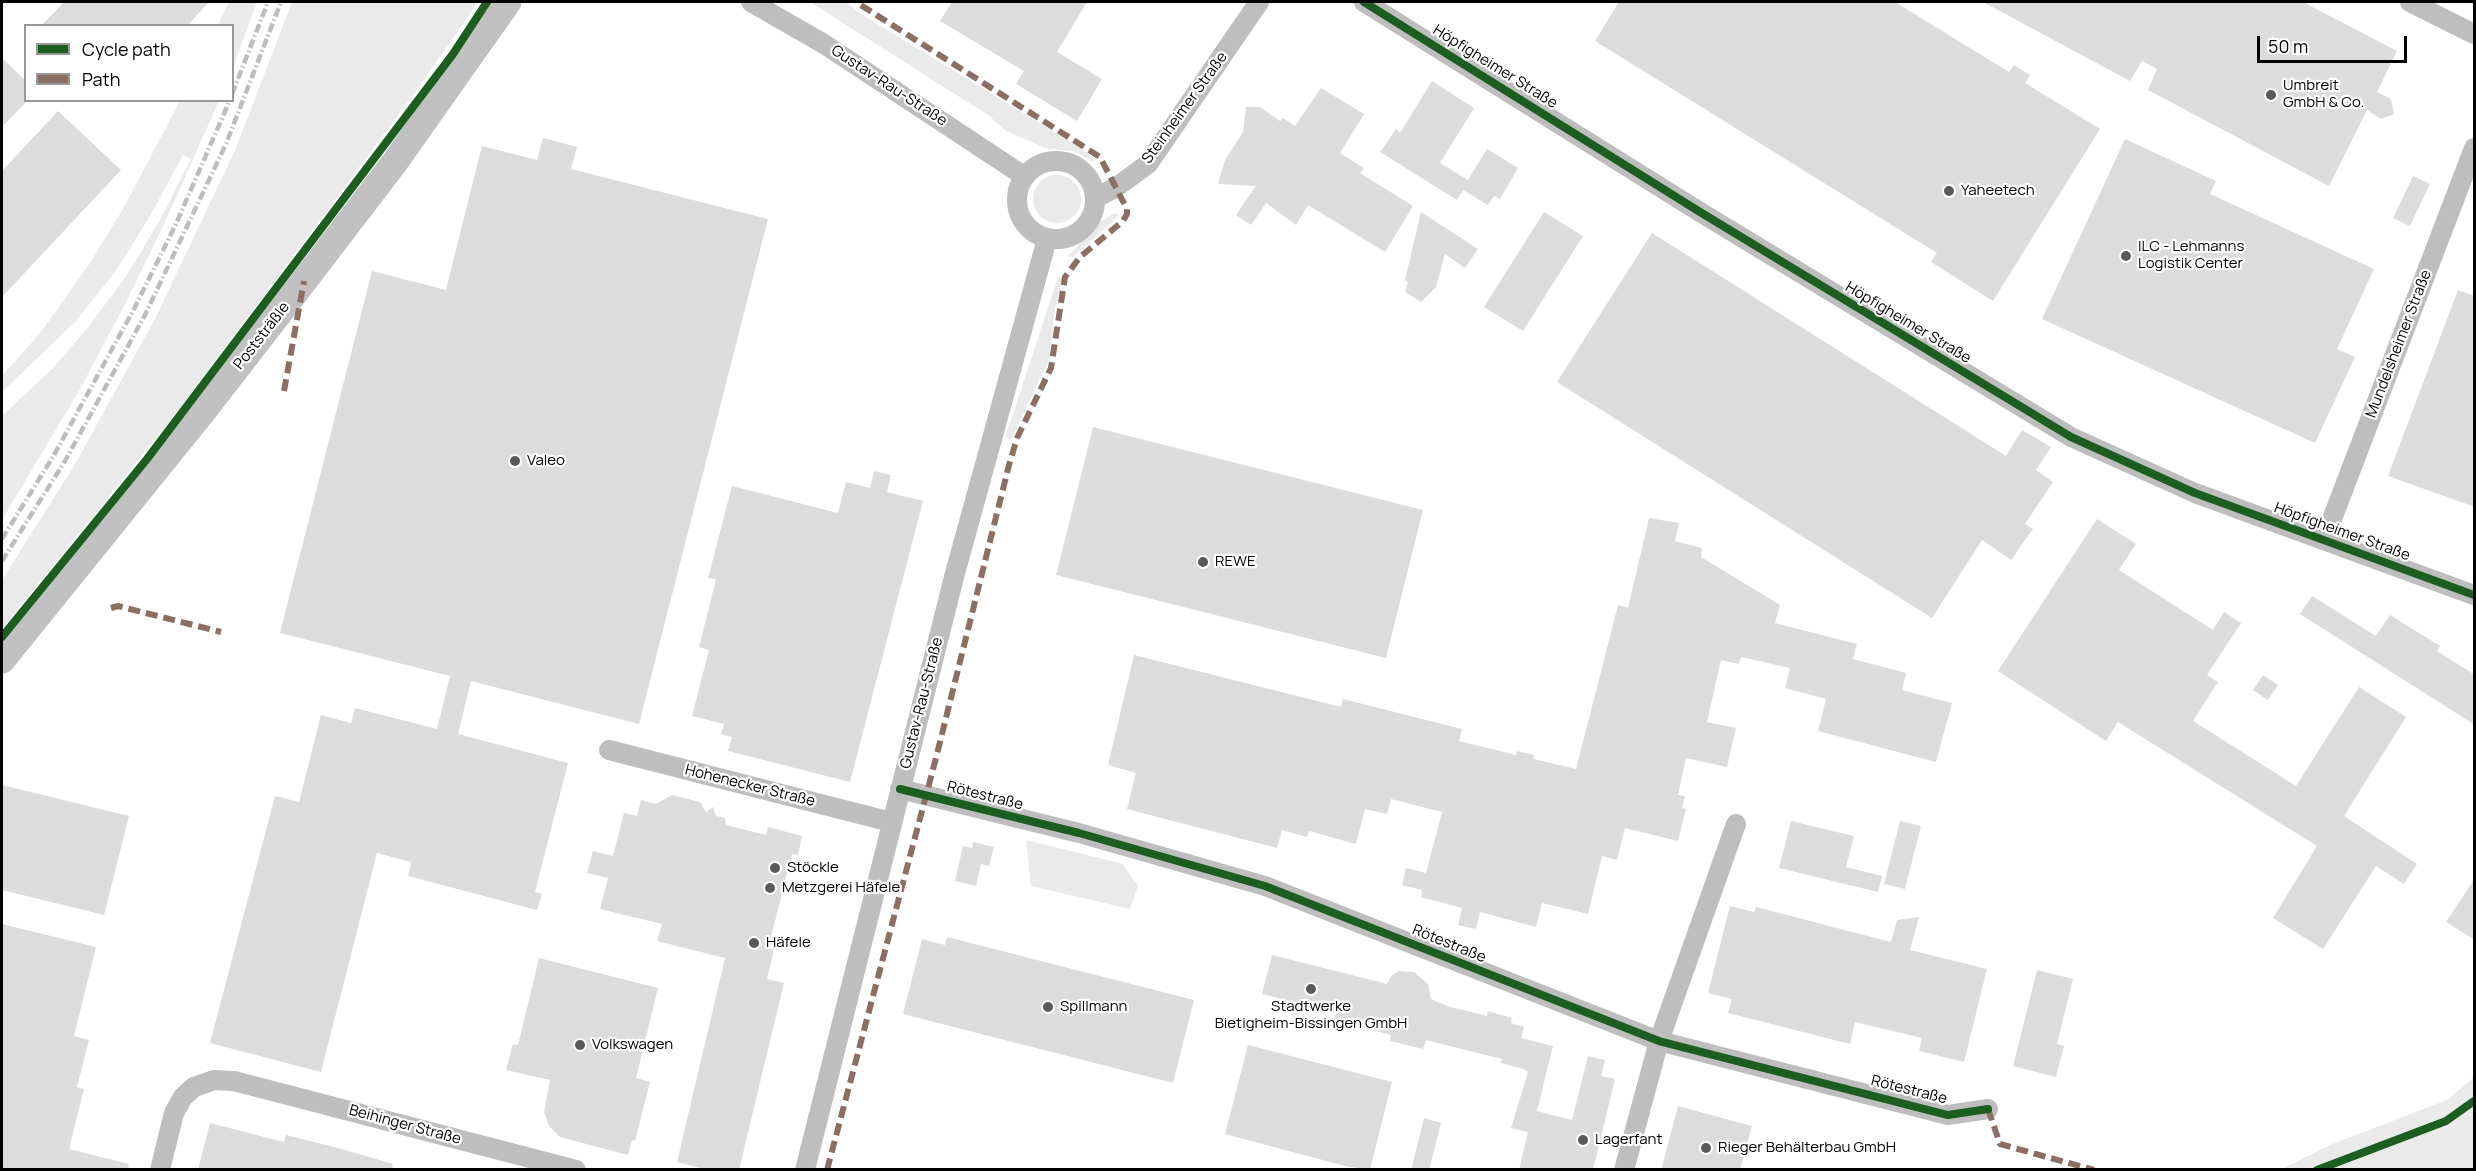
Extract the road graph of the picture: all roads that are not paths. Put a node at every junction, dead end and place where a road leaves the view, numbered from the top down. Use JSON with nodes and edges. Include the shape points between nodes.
{"nodes":[{"id":1,"x":508,"y":2,"type":"edge"},
{"id":2,"x":751,"y":2,"type":"edge"},
{"id":3,"x":1259,"y":2,"type":"edge"},
{"id":4,"x":1364,"y":2,"type":"edge"},
{"id":5,"x":2410,"y":2,"type":"edge"},
{"id":6,"x":2475,"y":34,"type":"edge"},
{"id":7,"x":2475,"y":148,"type":"edge"},
{"id":8,"x":1024,"y":176,"type":"junction"},
{"id":9,"x":1095,"y":198,"type":"junction"},
{"id":10,"x":1047,"y":239,"type":"junction"},
{"id":11,"x":2324,"y":540,"type":"junction"},
{"id":12,"x":2475,"y":595,"type":"edge"},
{"id":13,"x":2,"y":660,"type":"edge"},
{"id":14,"x":609,"y":750,"type":"dead end"},
{"id":15,"x":900,"y":789,"type":"junction"},
{"id":16,"x":891,"y":822,"type":"junction"},
{"id":17,"x":1736,"y":824,"type":"dead end"},
{"id":18,"x":1659,"y":1041,"type":"junction"},
{"id":19,"x":1988,"y":1109,"type":"dead end"},
{"id":20,"x":160,"y":1170,"type":"edge"},
{"id":21,"x":576,"y":1170,"type":"edge"},
{"id":22,"x":805,"y":1170,"type":"edge"},
{"id":23,"x":1624,"y":1170,"type":"edge"}],
"edges":[{"from":1,"to":13,"type":"main road","name":"Poststräßle","via":[[395,162],[299,288]]},
{"from":2,"to":8,"type":"street","name":"Gustav-Rau-Straße","via":[[824,44]]},
{"from":3,"to":9,"type":"street","name":"Steinheimer Straße","via":[[1148,164]]},
{"from":4,"to":11,"type":"street","name":"Höpfigheimer Straße","via":[[2071,437],[2195,493]]},
{"from":5,"to":6,"type":"street"},
{"from":7,"to":11,"type":"street","name":"Mundelsheimer Straße"},
{"from":8,"to":9,"type":"street","via":[[1047,161],[1074,165],[1085,173]]},
{"from":8,"to":10,"type":"street","via":[[1017,194],[1018,213],[1030,230]]},
{"from":9,"to":10,"type":"street","via":[[1094,210],[1081,230],[1065,238]]},
{"from":10,"to":15,"type":"street","name":"Gustav-Rau-Straße"},
{"from":11,"to":12,"type":"street","name":"Höpfigheimer Straße"},
{"from":14,"to":16,"type":"street","name":"Hohenecker Straße"},
{"from":15,"to":16,"type":"street","name":"Gustav-Rau-Straße"},
{"from":15,"to":18,"type":"street","name":"Rötestraße","via":[[1079,832],[1265,886]]},
{"from":16,"to":22,"type":"street","name":"Gustav-Rau-Straße"},
{"from":17,"to":18,"type":"street"},
{"from":18,"to":19,"type":"street","name":"Rötestraße","via":[[1948,1115]]},
{"from":18,"to":23,"type":"street"},
{"from":20,"to":21,"type":"street","name":"Beihinger Straße","via":[[174,1113],[183,1097],[194,1087],[214,1080],[234,1081]]}]}
